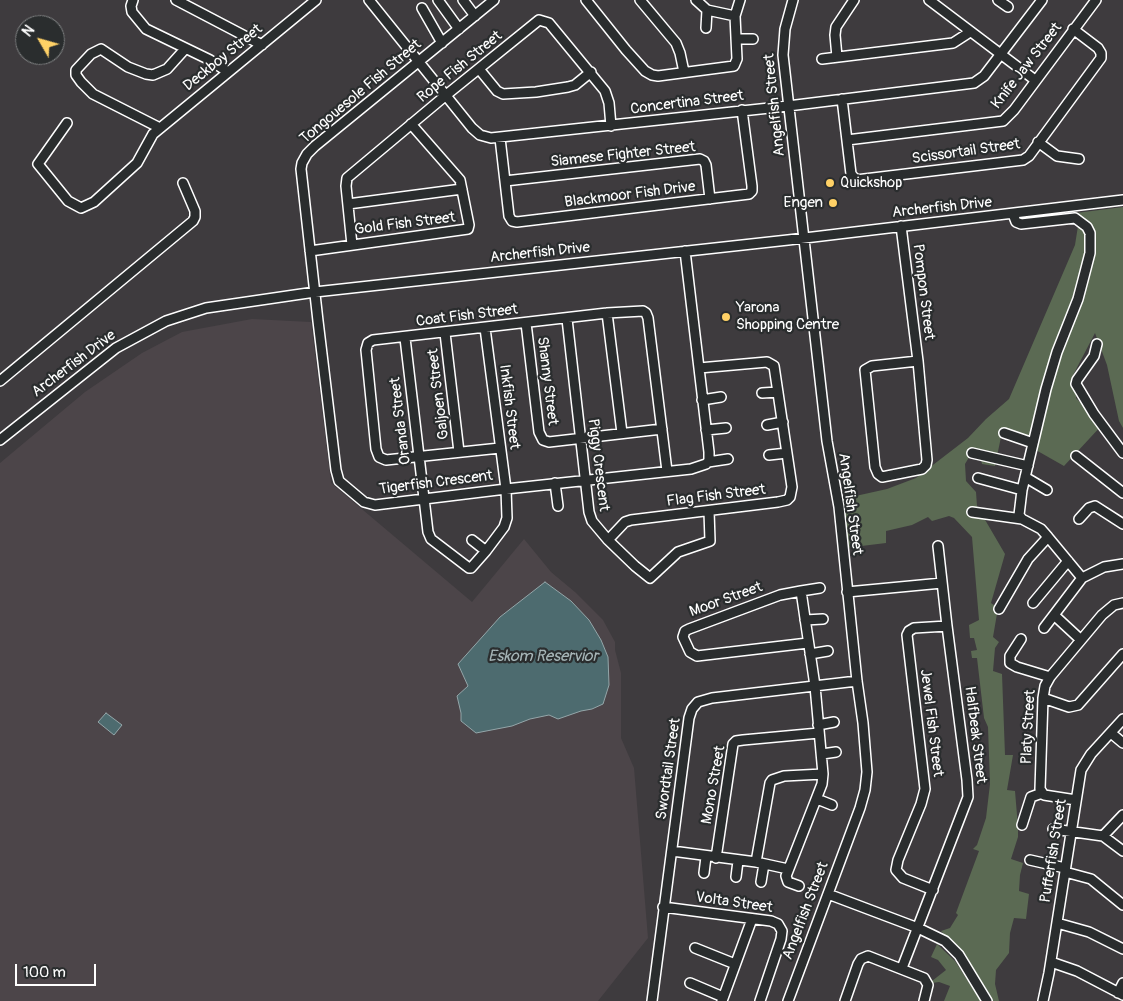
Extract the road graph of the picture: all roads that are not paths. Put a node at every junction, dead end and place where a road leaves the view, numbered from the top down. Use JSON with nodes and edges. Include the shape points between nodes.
{"nodes":[{"id":1,"x":133,"y":0,"type":"edge"},
{"id":2,"x":176,"y":0,"type":"edge"},
{"id":3,"x":316,"y":0,"type":"edge"},
{"id":4,"x":369,"y":0,"type":"edge"},
{"id":5,"x":438,"y":0,"type":"edge"},
{"id":6,"x":463,"y":0,"type":"edge"},
{"id":7,"x":493,"y":0,"type":"edge"},
{"id":8,"x":586,"y":0,"type":"edge"},
{"id":9,"x":640,"y":0,"type":"edge"},
{"id":10,"x":696,"y":0,"type":"edge"},
{"id":11,"x":740,"y":0,"type":"edge"},
{"id":12,"x":793,"y":0,"type":"edge"},
{"id":13,"x":854,"y":0,"type":"edge"},
{"id":14,"x":928,"y":0,"type":"edge"},
{"id":15,"x":998,"y":0,"type":"edge"},
{"id":16,"x":1042,"y":0,"type":"edge"},
{"id":17,"x":1096,"y":0,"type":"edge"},
{"id":18,"x":1008,"y":7,"type":"dead end"},
{"id":19,"x":422,"y":8,"type":"dead end"},
{"id":20,"x":707,"y":10,"type":"junction"},
{"id":21,"x":474,"y":16,"type":"junction"},
{"id":22,"x":736,"y":16,"type":"junction"},
{"id":23,"x":706,"y":28,"type":"dead end"},
{"id":24,"x":459,"y":29,"type":"junction"},
{"id":25,"x":1073,"y":29,"type":"junction"},
{"id":26,"x":970,"y":32,"type":"junction"},
{"id":27,"x":736,"y":39,"type":"junction"},
{"id":28,"x":752,"y":39,"type":"dead end"},
{"id":29,"x":442,"y":43,"type":"junction"},
{"id":30,"x":262,"y":45,"type":"junction"},
{"id":31,"x":185,"y":49,"type":"junction"},
{"id":32,"x":1000,"y":54,"type":"junction"},
{"id":33,"x":837,"y":56,"type":"junction"},
{"id":34,"x":822,"y":59,"type":"dead end"},
{"id":35,"x":418,"y":62,"type":"junction"},
{"id":36,"x":479,"y":69,"type":"junction"},
{"id":37,"x":228,"y":72,"type":"junction"},
{"id":38,"x":591,"y":72,"type":"junction"},
{"id":39,"x":684,"y":72,"type":"junction"},
{"id":40,"x":1035,"y":80,"type":"junction"},
{"id":41,"x":445,"y":96,"type":"junction"},
{"id":42,"x":842,"y":99,"type":"junction"},
{"id":43,"x":788,"y":106,"type":"junction"},
{"id":44,"x":742,"y":110,"type":"junction"},
{"id":45,"x":67,"y":123,"type":"dead end"},
{"id":46,"x":411,"y":124,"type":"junction"},
{"id":47,"x":611,"y":126,"type":"junction"},
{"id":48,"x":160,"y":128,"type":"junction"},
{"id":49,"x":500,"y":138,"type":"junction"},
{"id":50,"x":847,"y":140,"type":"junction"},
{"id":51,"x":1038,"y":142,"type":"junction"},
{"id":52,"x":1079,"y":159,"type":"dead end"},
{"id":53,"x":505,"y":181,"type":"junction"},
{"id":54,"x":183,"y":183,"type":"dead end"},
{"id":55,"x":462,"y":189,"type":"junction"},
{"id":56,"x":710,"y":199,"type":"junction"},
{"id":57,"x":1123,"y":200,"type":"edge"},
{"id":58,"x":348,"y":204,"type":"junction"},
{"id":59,"x":1013,"y":214,"type":"junction"},
{"id":60,"x":901,"y":226,"type":"junction"},
{"id":61,"x":804,"y":238,"type":"junction"},
{"id":62,"x":352,"y":245,"type":"junction"},
{"id":63,"x":310,"y":251,"type":"junction"},
{"id":64,"x":685,"y":251,"type":"junction"},
{"id":65,"x":315,"y":292,"type":"junction"},
{"id":66,"x":607,"y":313,"type":"junction"},
{"id":67,"x":567,"y":319,"type":"junction"},
{"id":68,"x":526,"y":323,"type":"junction"},
{"id":69,"x":485,"y":328,"type":"junction"},
{"id":70,"x":446,"y":333,"type":"junction"},
{"id":71,"x":405,"y":338,"type":"junction"},
{"id":72,"x":1097,"y":344,"type":"dead end"},
{"id":73,"x":918,"y":361,"type":"junction"},
{"id":74,"x":699,"y":368,"type":"junction"},
{"id":75,"x":0,"y":381,"type":"edge"},
{"id":76,"x":778,"y":392,"type":"junction"},
{"id":77,"x":762,"y":393,"type":"dead end"},
{"id":78,"x":721,"y":398,"type":"dead end"},
{"id":79,"x":702,"y":400,"type":"junction"},
{"id":80,"x":783,"y":422,"type":"junction"},
{"id":81,"x":767,"y":424,"type":"dead end"},
{"id":82,"x":726,"y":428,"type":"dead end"},
{"id":83,"x":662,"y":429,"type":"junction"},
{"id":84,"x":706,"y":430,"type":"junction"},
{"id":85,"x":622,"y":433,"type":"junction"},
{"id":86,"x":1004,"y":433,"type":"dead end"},
{"id":87,"x":580,"y":438,"type":"junction"},
{"id":88,"x":0,"y":440,"type":"edge"},
{"id":89,"x":1033,"y":444,"type":"junction"},
{"id":90,"x":500,"y":448,"type":"junction"},
{"id":91,"x":459,"y":452,"type":"junction"},
{"id":92,"x":787,"y":453,"type":"junction"},
{"id":93,"x":1123,"y":453,"type":"edge"},
{"id":94,"x":972,"y":454,"type":"dead end"},
{"id":95,"x":769,"y":455,"type":"dead end"},
{"id":96,"x":419,"y":456,"type":"junction"},
{"id":97,"x":1076,"y":456,"type":"dead end"},
{"id":98,"x":728,"y":458,"type":"dead end"},
{"id":99,"x":708,"y":462,"type":"junction"},
{"id":100,"x":1028,"y":466,"type":"junction"},
{"id":101,"x":667,"y":471,"type":"junction"},
{"id":102,"x":1025,"y":477,"type":"junction"},
{"id":103,"x":978,"y":478,"type":"dead end"},
{"id":104,"x":586,"y":480,"type":"junction"},
{"id":105,"x":555,"y":483,"type":"junction"},
{"id":106,"x":506,"y":489,"type":"junction"},
{"id":107,"x":1022,"y":490,"type":"junction"},
{"id":108,"x":1047,"y":490,"type":"dead end"},
{"id":109,"x":1123,"y":493,"type":"edge"},
{"id":110,"x":424,"y":500,"type":"junction"},
{"id":111,"x":558,"y":506,"type":"dead end"},
{"id":112,"x":709,"y":511,"type":"junction"},
{"id":113,"x":972,"y":512,"type":"dead end"},
{"id":114,"x":1079,"y":518,"type":"dead end"},
{"id":115,"x":1022,"y":519,"type":"junction"},
{"id":116,"x":1123,"y":524,"type":"edge"},
{"id":117,"x":1048,"y":537,"type":"junction"},
{"id":118,"x":472,"y":540,"type":"dead end"},
{"id":119,"x":608,"y":540,"type":"junction"},
{"id":120,"x":938,"y":546,"type":"dead end"},
{"id":121,"x":486,"y":551,"type":"junction"},
{"id":122,"x":1068,"y":561,"type":"junction"},
{"id":123,"x":1123,"y":564,"type":"edge"},
{"id":124,"x":1082,"y":578,"type":"junction"},
{"id":125,"x":942,"y":583,"type":"junction"},
{"id":126,"x":820,"y":588,"type":"dead end"},
{"id":127,"x":801,"y":591,"type":"junction"},
{"id":128,"x":847,"y":592,"type":"junction"},
{"id":129,"x":1033,"y":603,"type":"dead end"},
{"id":130,"x":1123,"y":603,"type":"edge"},
{"id":131,"x":999,"y":609,"type":"dead end"},
{"id":132,"x":1054,"y":615,"type":"junction"},
{"id":133,"x":822,"y":619,"type":"dead end"},
{"id":134,"x":805,"y":620,"type":"junction"},
{"id":135,"x":947,"y":626,"type":"junction"},
{"id":136,"x":1044,"y":628,"type":"dead end"},
{"id":137,"x":1021,"y":639,"type":"dead end"},
{"id":138,"x":1081,"y":640,"type":"junction"},
{"id":139,"x":808,"y":644,"type":"junction"},
{"id":140,"x":828,"y":651,"type":"dead end"},
{"id":141,"x":810,"y":654,"type":"junction"},
{"id":142,"x":1123,"y":654,"type":"edge"},
{"id":143,"x":1050,"y":677,"type":"junction"},
{"id":144,"x":857,"y":680,"type":"junction"},
{"id":145,"x":815,"y":686,"type":"junction"},
{"id":146,"x":1043,"y":698,"type":"junction"},
{"id":147,"x":1123,"y":719,"type":"edge"},
{"id":148,"x":834,"y":722,"type":"dead end"},
{"id":149,"x":819,"y":729,"type":"junction"},
{"id":150,"x":1111,"y":733,"type":"junction"},
{"id":151,"x":1123,"y":743,"type":"edge"},
{"id":152,"x":836,"y":752,"type":"dead end"},
{"id":153,"x":822,"y":754,"type":"junction"},
{"id":154,"x":823,"y":774,"type":"junction"},
{"id":155,"x":1042,"y":793,"type":"junction"},
{"id":156,"x":817,"y":799,"type":"junction"},
{"id":157,"x":1076,"y":800,"type":"junction"},
{"id":158,"x":832,"y":805,"type":"dead end"},
{"id":159,"x":1123,"y":815,"type":"edge"},
{"id":160,"x":1022,"y":825,"type":"dead end"},
{"id":161,"x":1053,"y":829,"type":"dead end"},
{"id":162,"x":1071,"y":832,"type":"junction"},
{"id":163,"x":1103,"y":836,"type":"junction"},
{"id":164,"x":672,"y":851,"type":"junction"},
{"id":165,"x":1123,"y":851,"type":"edge"},
{"id":166,"x":706,"y":856,"type":"junction"},
{"id":167,"x":716,"y":858,"type":"junction"},
{"id":168,"x":738,"y":860,"type":"junction"},
{"id":169,"x":1030,"y":860,"type":"dead end"},
{"id":170,"x":760,"y":863,"type":"junction"},
{"id":171,"x":788,"y":869,"type":"junction"},
{"id":172,"x":1065,"y":870,"type":"junction"},
{"id":173,"x":704,"y":873,"type":"dead end"},
{"id":174,"x":736,"y":878,"type":"dead end"},
{"id":175,"x":761,"y":882,"type":"dead end"},
{"id":176,"x":799,"y":886,"type":"dead end"},
{"id":177,"x":933,"y":890,"type":"junction"},
{"id":178,"x":828,"y":894,"type":"junction"},
{"id":179,"x":1123,"y":905,"type":"edge"},
{"id":180,"x":664,"y":907,"type":"junction"},
{"id":181,"x":752,"y":919,"type":"junction"},
{"id":182,"x":1057,"y":923,"type":"junction"},
{"id":183,"x":918,"y":928,"type":"junction"},
{"id":184,"x":695,"y":948,"type":"dead end"},
{"id":185,"x":1123,"y":949,"type":"edge"},
{"id":186,"x":1051,"y":962,"type":"junction"},
{"id":187,"x":736,"y":964,"type":"junction"},
{"id":188,"x":902,"y":968,"type":"junction"},
{"id":189,"x":690,"y":983,"type":"dead end"},
{"id":190,"x":1123,"y":983,"type":"edge"},
{"id":191,"x":1121,"y":994,"type":"edge"},
{"id":192,"x":723,"y":999,"type":"edge"},
{"id":193,"x":652,"y":1001,"type":"edge"},
{"id":194,"x":760,"y":1001,"type":"edge"},
{"id":195,"x":788,"y":1001,"type":"edge"},
{"id":196,"x":845,"y":1001,"type":"edge"},
{"id":197,"x":924,"y":1001,"type":"edge"},
{"id":198,"x":987,"y":1001,"type":"edge"},
{"id":199,"x":1043,"y":1001,"type":"edge"}],
"edges":[{"from":1,"to":31,"type":"street","via":[[131,10],[144,28]]},
{"from":2,"to":30,"type":"street"},
{"from":3,"to":30,"type":"street","name":"Deckboy Street"},
{"from":4,"to":35,"type":"street","name":"Concertina Street"},
{"from":5,"to":24,"type":"street"},
{"from":6,"to":21,"type":"street"},
{"from":7,"to":21,"type":"street","name":"Tongouesole Fish Street"},
{"from":8,"to":39,"type":"street","via":[[649,74],[658,76]]},
{"from":9,"to":39,"type":"street","via":[[676,43]]},
{"from":10,"to":20,"type":"street"},
{"from":11,"to":22,"type":"street"},
{"from":12,"to":43,"type":"street","name":"Angelfish Street","via":[[783,42]]},
{"from":13,"to":33,"type":"street","via":[[836,27]]},
{"from":14,"to":26,"type":"street"},
{"from":15,"to":18,"type":"street"},
{"from":16,"to":32,"type":"street","name":"Concertina Street"},
{"from":17,"to":25,"type":"street","name":"Knife Jaw Street"},
{"from":19,"to":29,"type":"street"},
{"from":20,"to":22,"type":"street"},
{"from":20,"to":23,"type":"street"},
{"from":21,"to":24,"type":"street","name":"Tongouesole Fish Street"},
{"from":22,"to":27,"type":"street"},
{"from":24,"to":29,"type":"street","name":"Tongouesole Fish Street"},
{"from":25,"to":40,"type":"street","name":"Knife Jaw Street"},
{"from":25,"to":51,"type":"street","name":"Scissortail Street","via":[[1098,48],[1102,58]]},
{"from":26,"to":32,"type":"street"},
{"from":26,"to":33,"type":"street","via":[[953,43]]},
{"from":27,"to":28,"type":"street"},
{"from":27,"to":39,"type":"street","via":[[736,62],[732,67]]},
{"from":29,"to":35,"type":"street","name":"Tongouesole Fish Street"},
{"from":30,"to":37,"type":"street","name":"Deckboy Street"},
{"from":31,"to":37,"type":"street"},
{"from":31,"to":48,"type":"street","via":[[167,68],[154,75],[128,67],[101,49],[91,54],[76,70],[76,75],[93,94]]},
{"from":32,"to":40,"type":"street"},
{"from":32,"to":42,"type":"street","name":"Concertina Street","via":[[984,76],[974,83]]},
{"from":33,"to":34,"type":"street"},
{"from":35,"to":41,"type":"street","name":"Concertina Street"},
{"from":35,"to":63,"type":"street","name":"Tongouesole Fish Street","via":[[305,156],[301,170]]},
{"from":36,"to":38,"type":"street","via":[[503,94],[568,87]]},
{"from":36,"to":38,"type":"street","name":"Rope Fish Street","via":[[542,20],[550,24]]},
{"from":36,"to":41,"type":"street","name":"Rope Fish Street"},
{"from":37,"to":48,"type":"street","name":"Deckboy Street"},
{"from":38,"to":47,"type":"street","name":"Rope Fish Street","via":[[608,97]]},
{"from":40,"to":50,"type":"street","name":"Knife Jaw Street","via":[[1014,110],[1001,122]]},
{"from":41,"to":46,"type":"street","name":"Rope Fish Street"},
{"from":41,"to":49,"type":"street","name":"Concertina Street","via":[[477,133]]},
{"from":42,"to":43,"type":"street","name":"Concertina Street"},
{"from":42,"to":50,"type":"street","name":"Scissortail Street"},
{"from":43,"to":44,"type":"street","name":"Concertina Street"},
{"from":43,"to":61,"type":"street","name":"Angelfish Street"},
{"from":44,"to":47,"type":"street","name":"Concertina Street"},
{"from":44,"to":56,"type":"street","name":"Blackmoor Fish Drive","via":[[752,191]]},
{"from":45,"to":48,"type":"street","name":"Deckboy Street","via":[[38,164],[68,201],[81,208],[94,202],[137,163],[149,140]]},
{"from":46,"to":55,"type":"street","name":"Gold Fish Street","via":[[457,175]]},
{"from":46,"to":58,"type":"street","name":"Rope Fish Street","via":[[347,178]]},
{"from":47,"to":49,"type":"street","name":"Concertina Street"},
{"from":49,"to":53,"type":"street","name":"Blackmoor Fish Drive"},
{"from":50,"to":51,"type":"street","name":"Scissortail Street","via":[[851,174],[858,180],[1023,160]]},
{"from":51,"to":52,"type":"street","via":[[1057,156]]},
{"from":53,"to":56,"type":"street","name":"Siamese Fighter Street","via":[[700,159],[706,165]]},
{"from":53,"to":56,"type":"street","name":"Blackmoor Fish Drive","via":[[509,216],[517,222]]},
{"from":54,"to":75,"type":"street","via":[[194,207],[193,221]]},
{"from":55,"to":58,"type":"street"},
{"from":55,"to":62,"type":"street","name":"Gold Fish Street","via":[[469,226],[466,230]]},
{"from":57,"to":59,"type":"street","name":"Archerfish Drive"},
{"from":58,"to":62,"type":"street","name":"Rope Fish Street"},
{"from":59,"to":60,"type":"street","name":"Archerfish Drive"},
{"from":59,"to":89,"type":"street","via":[[1016,222],[1021,224],[1075,218],[1090,233],[1090,253],[1078,299],[1057,352]]},
{"from":60,"to":61,"type":"street","name":"Archerfish Drive"},
{"from":60,"to":73,"type":"street","name":"Pompon Street"},
{"from":61,"to":64,"type":"street","name":"Archerfish Drive"},
{"from":61,"to":128,"type":"street","name":"Angelfish Street"},
{"from":62,"to":63,"type":"street","name":"Gold Fish Street"},
{"from":63,"to":65,"type":"street","name":"Tongouesole Fish Street"},
{"from":64,"to":65,"type":"street","name":"Archerfish Drive"},
{"from":64,"to":74,"type":"street"},
{"from":65,"to":88,"type":"street","name":"Archerfish Drive","via":[[206,308],[157,325],[106,354]]},
{"from":65,"to":110,"type":"street","name":"Tigerfish Crescent","via":[[338,479],[369,504]]},
{"from":66,"to":67,"type":"street","name":"Coat Fish Street"},
{"from":66,"to":83,"type":"street","name":"Coat Fish Street","via":[[641,310],[646,313]]},
{"from":66,"to":85,"type":"street"},
{"from":67,"to":68,"type":"street","name":"Coat Fish Street"},
{"from":67,"to":87,"type":"street","name":"Piggy Crescent"},
{"from":68,"to":69,"type":"street","name":"Coat Fish Street"},
{"from":68,"to":87,"type":"street","name":"Shanny Street","via":[[541,438],[549,442]]},
{"from":69,"to":70,"type":"street","name":"Coat Fish Street"},
{"from":69,"to":90,"type":"street","name":"Inkfish Street"},
{"from":70,"to":71,"type":"street","name":"Coat Fish Street"},
{"from":70,"to":91,"type":"street","name":"Galjoen Street"},
{"from":71,"to":96,"type":"street","name":"Oranda Street"},
{"from":71,"to":96,"type":"street","name":"Coat Fish Street","via":[[372,341],[366,346],[376,449],[384,460]]},
{"from":72,"to":93,"type":"street","via":[[1094,356],[1076,384]]},
{"from":73,"to":73,"type":"street","name":"Pompon Street","via":[[927,462],[922,469],[882,477],[875,467],[865,370],[872,366]]},
{"from":74,"to":76,"type":"street","name":"Flag Fish Street","via":[[770,362],[775,370]]},
{"from":74,"to":79,"type":"street"},
{"from":76,"to":77,"type":"street"},
{"from":76,"to":80,"type":"street","name":"Flag Fish Street"},
{"from":78,"to":79,"type":"street"},
{"from":79,"to":84,"type":"street"},
{"from":80,"to":81,"type":"street"},
{"from":80,"to":92,"type":"street","name":"Flag Fish Street"},
{"from":82,"to":84,"type":"street"},
{"from":83,"to":85,"type":"street","name":"Shanny Street"},
{"from":83,"to":101,"type":"street","name":"Coat Fish Street"},
{"from":84,"to":99,"type":"street"},
{"from":85,"to":87,"type":"street","name":"Shanny Street"},
{"from":86,"to":89,"type":"street"},
{"from":87,"to":104,"type":"street","name":"Piggy Crescent"},
{"from":89,"to":100,"type":"street"},
{"from":90,"to":91,"type":"street","name":"Coat Fish Street"},
{"from":90,"to":106,"type":"street","name":"Inkfish Street"},
{"from":91,"to":96,"type":"street","name":"Coat Fish Street"},
{"from":92,"to":95,"type":"street"},
{"from":92,"to":112,"type":"street","name":"Flag Fish Street","via":[[792,489],[788,499]]},
{"from":94,"to":100,"type":"street"},
{"from":96,"to":110,"type":"street","name":"Oranda Street"},
{"from":97,"to":109,"type":"street"},
{"from":98,"to":99,"type":"street","name":"Tigerfish Crescent"},
{"from":99,"to":101,"type":"street","name":"Tigerfish Crescent","via":[[697,468]]},
{"from":100,"to":102,"type":"street"},
{"from":101,"to":104,"type":"street","name":"Tigerfish Crescent"},
{"from":102,"to":107,"type":"street"},
{"from":102,"to":108,"type":"street"},
{"from":103,"to":107,"type":"street"},
{"from":104,"to":105,"type":"street","name":"Tigerfish Crescent"},
{"from":104,"to":119,"type":"street","name":"Piggy Crescent","via":[[590,517]]},
{"from":105,"to":106,"type":"street","name":"Tigerfish Crescent"},
{"from":105,"to":111,"type":"street"},
{"from":106,"to":110,"type":"street","name":"Tigerfish Crescent"},
{"from":106,"to":121,"type":"street","name":"Oranda Street","via":[[506,523]]},
{"from":107,"to":115,"type":"street","via":[[1019,515]]},
{"from":110,"to":121,"type":"street","name":"Oranda Street","via":[[430,536],[465,567],[471,568]]},
{"from":112,"to":119,"type":"street","name":"Flag Fish Street","via":[[625,522]]},
{"from":112,"to":119,"type":"street","name":"Piggy Crescent","via":[[710,540],[678,552],[650,578]]},
{"from":113,"to":115,"type":"street"},
{"from":114,"to":116,"type":"street","via":[[1094,506]]},
{"from":115,"to":117,"type":"street"},
{"from":117,"to":122,"type":"street"},
{"from":117,"to":131,"type":"street","via":[[1028,559]]},
{"from":118,"to":121,"type":"street"},
{"from":120,"to":125,"type":"street","name":"Halfbeak Street"},
{"from":122,"to":124,"type":"street"},
{"from":122,"to":129,"type":"street"},
{"from":123,"to":124,"type":"street","via":[[1104,567]]},
{"from":124,"to":132,"type":"street"},
{"from":125,"to":128,"type":"street"},
{"from":125,"to":135,"type":"street","name":"Halfbeak Street"},
{"from":126,"to":127,"type":"street","name":"Moor Street"},
{"from":127,"to":134,"type":"street"},
{"from":127,"to":139,"type":"street","name":"Moor Street","via":[[780,595],[689,629],[683,640],[690,652],[697,656]]},
{"from":128,"to":144,"type":"street","name":"Angelfish Street"},
{"from":130,"to":138,"type":"street","name":"Platy Street","via":[[1098,613]]},
{"from":132,"to":136,"type":"street"},
{"from":132,"to":138,"type":"street"},
{"from":133,"to":134,"type":"street"},
{"from":134,"to":139,"type":"street"},
{"from":135,"to":177,"type":"street","name":"Halfbeak Street","via":[[968,792],[966,806]]},
{"from":135,"to":177,"type":"street","name":"Jewel Fish Street","via":[[914,628],[907,635],[925,789],[896,870],[903,878]]},
{"from":137,"to":143,"type":"street","via":[[1010,656],[1010,663]]},
{"from":138,"to":143,"type":"street","name":"Platy Street"},
{"from":139,"to":141,"type":"street"},
{"from":140,"to":141,"type":"street"},
{"from":141,"to":145,"type":"street"},
{"from":142,"to":146,"type":"street","via":[[1078,705],[1069,707]]},
{"from":143,"to":146,"type":"street","name":"Platy Street"},
{"from":144,"to":145,"type":"street","name":"Swordtail Street"},
{"from":144,"to":178,"type":"street","name":"Angelfish Street","via":[[867,778],[860,808]]},
{"from":145,"to":149,"type":"street"},
{"from":145,"to":164,"type":"street","name":"Swordtail Street","via":[[719,697],[703,700],[695,706],[689,718]]},
{"from":146,"to":155,"type":"street","name":"Platy Street"},
{"from":147,"to":150,"type":"street","name":"Pufferfish Street"},
{"from":148,"to":149,"type":"street"},
{"from":149,"to":153,"type":"street"},
{"from":149,"to":167,"type":"street","name":"Mono Street","via":[[739,740],[733,744]]},
{"from":150,"to":151,"type":"street"},
{"from":150,"to":157,"type":"street","name":"Pufferfish Street","via":[[1083,766]]},
{"from":152,"to":153,"type":"street"},
{"from":153,"to":154,"type":"street"},
{"from":154,"to":156,"type":"street"},
{"from":154,"to":170,"type":"street","via":[[784,776],[772,780]]},
{"from":155,"to":157,"type":"street"},
{"from":155,"to":160,"type":"street","via":[[1031,797]]},
{"from":156,"to":158,"type":"street"},
{"from":156,"to":171,"type":"street"},
{"from":157,"to":162,"type":"street","name":"Pufferfish Street"},
{"from":159,"to":163,"type":"street"},
{"from":161,"to":162,"type":"street"},
{"from":162,"to":163,"type":"street"},
{"from":162,"to":172,"type":"street","name":"Pufferfish Street"},
{"from":163,"to":165,"type":"street"},
{"from":164,"to":166,"type":"street"},
{"from":164,"to":180,"type":"street","name":"Swordtail Street"},
{"from":166,"to":167,"type":"street"},
{"from":166,"to":173,"type":"street"},
{"from":167,"to":168,"type":"street"},
{"from":168,"to":170,"type":"street"},
{"from":168,"to":174,"type":"street"},
{"from":169,"to":172,"type":"street"},
{"from":170,"to":171,"type":"street"},
{"from":170,"to":175,"type":"street"},
{"from":171,"to":176,"type":"street","via":[[787,881]]},
{"from":172,"to":179,"type":"street","via":[[1091,879]]},
{"from":172,"to":182,"type":"street","name":"Pufferfish Street"},
{"from":177,"to":183,"type":"street","name":"Halfbeak Street"},
{"from":178,"to":183,"type":"street"},
{"from":178,"to":195,"type":"street","name":"Angelfish Street"},
{"from":180,"to":181,"type":"street","name":"Volta Street"},
{"from":180,"to":193,"type":"street","name":"Swordtail Street"},
{"from":181,"to":187,"type":"street"},
{"from":181,"to":194,"type":"street","name":"Volta Street","via":[[775,922],[782,931]]},
{"from":182,"to":185,"type":"street","via":[[1089,932]]},
{"from":182,"to":186,"type":"street","name":"Pufferfish Street"},
{"from":183,"to":188,"type":"street","name":"Halfbeak Street"},
{"from":183,"to":198,"type":"street","via":[[953,947]]},
{"from":184,"to":187,"type":"street"},
{"from":186,"to":191,"type":"street","via":[[1077,971]]},
{"from":186,"to":199,"type":"street","name":"Pufferfish Street"},
{"from":187,"to":192,"type":"street"},
{"from":188,"to":196,"type":"street","via":[[863,958]]},
{"from":188,"to":197,"type":"street","via":[[927,980]]},
{"from":189,"to":192,"type":"street"},
{"from":190,"to":191,"type":"street"}]}
